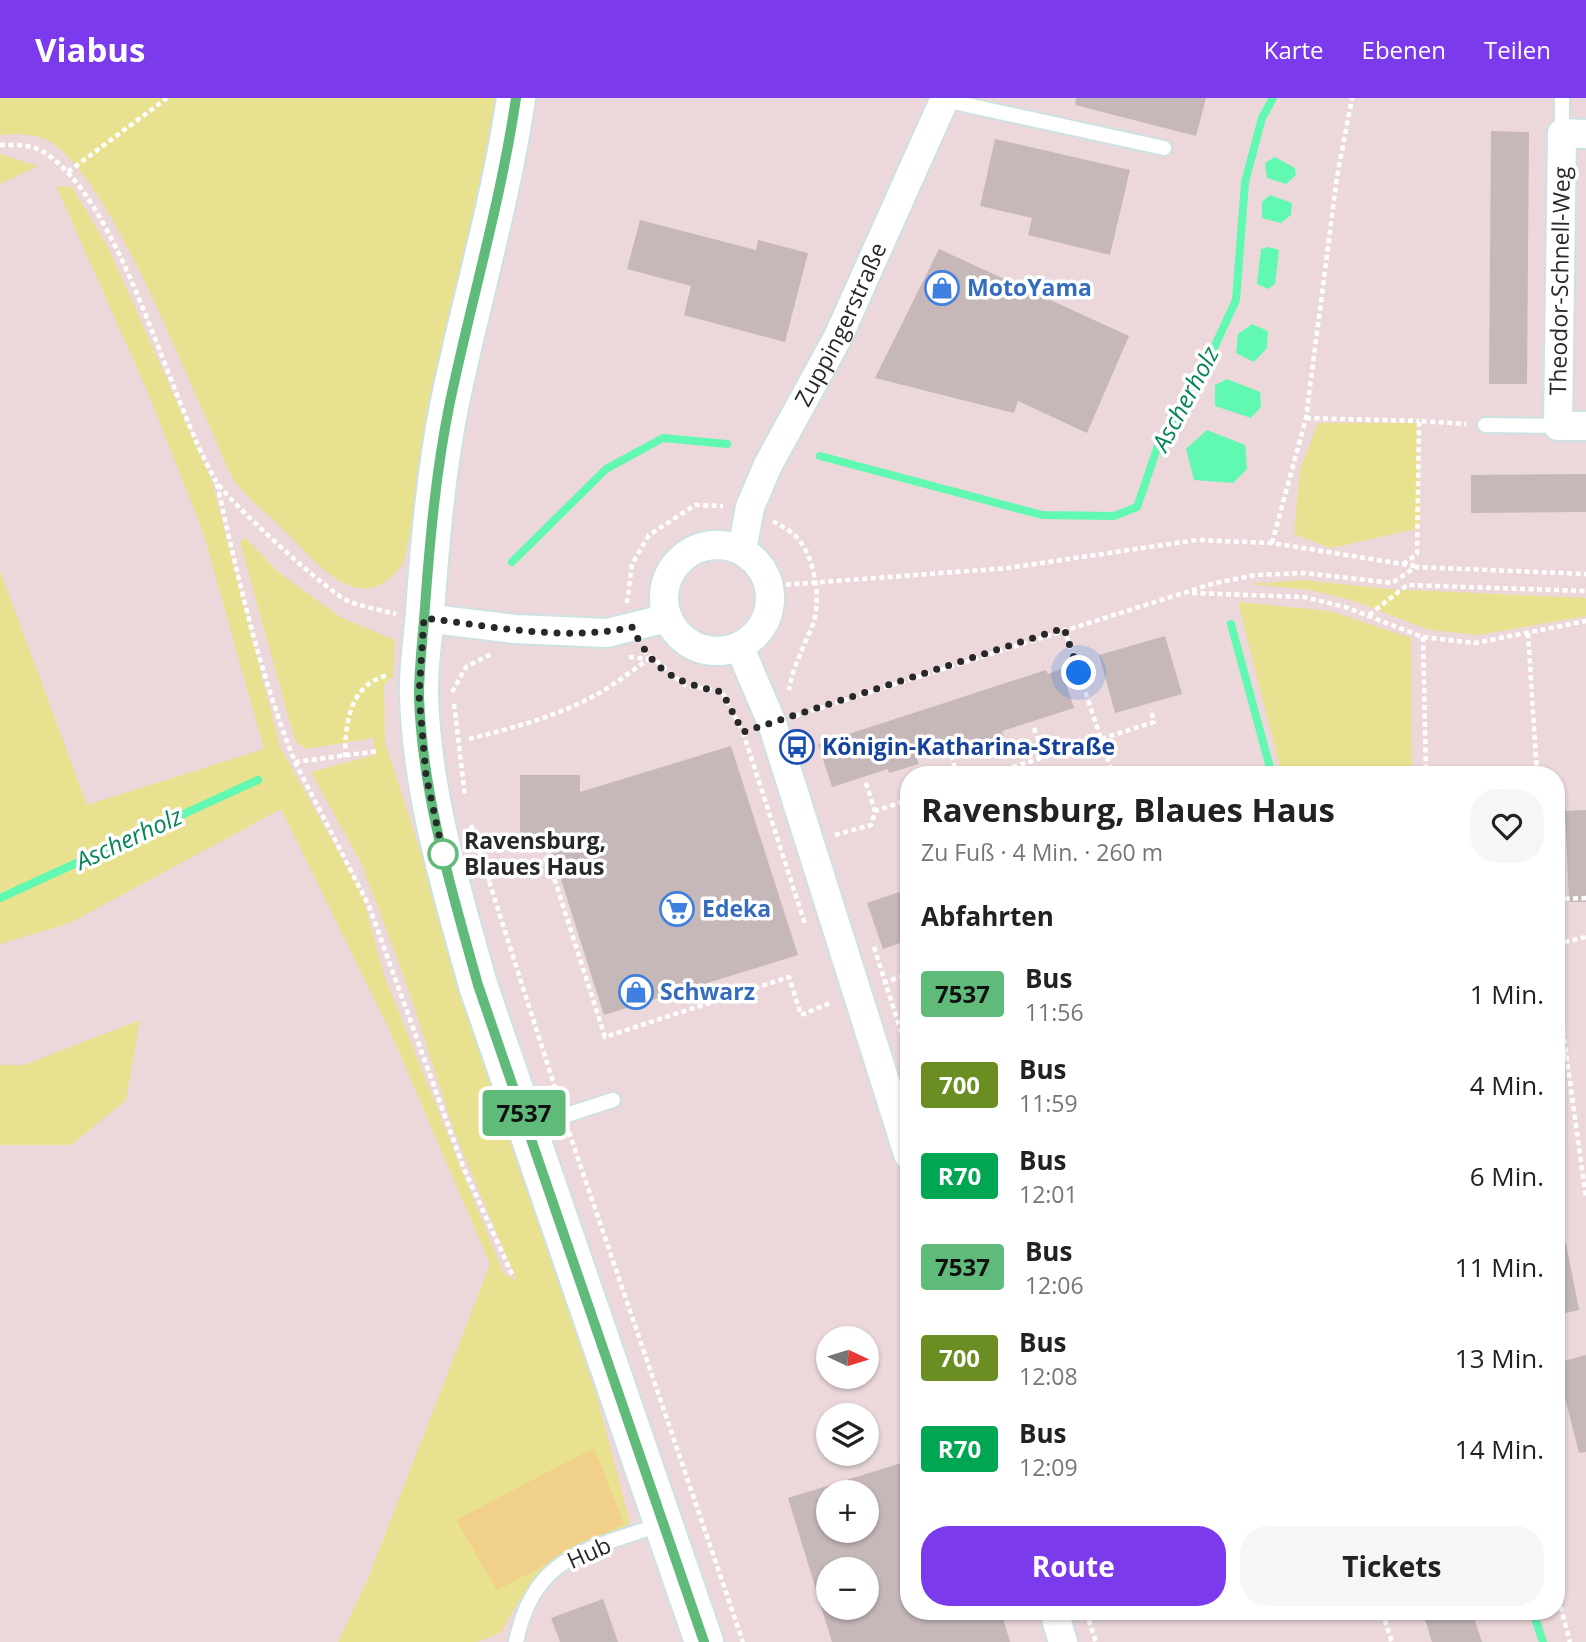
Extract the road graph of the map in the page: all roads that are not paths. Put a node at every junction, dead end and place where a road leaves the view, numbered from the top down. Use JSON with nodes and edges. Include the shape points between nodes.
{"nodes":[{"id":1,"x":516,"y":98,"type":"edge"},
{"id":2,"x":1562,"y":98,"type":"edge"},
{"id":3,"x":944,"y":99,"type":"edge"},
{"id":4,"x":1574,"y":133,"type":"edge"},
{"id":5,"x":1164,"y":148,"type":"dead end"},
{"id":6,"x":1485,"y":425,"type":"dead end"},
{"id":7,"x":1558,"y":426,"type":"junction"},
{"id":8,"x":1586,"y":426,"type":"edge"},
{"id":9,"x":741,"y":550,"type":"junction"},
{"id":10,"x":424,"y":618,"type":"junction"},
{"id":11,"x":668,"y":618,"type":"junction"},
{"id":12,"x":739,"y":646,"type":"junction"},
{"id":13,"x":613,"y":1100,"type":"dead end"},
{"id":14,"x":546,"y":1122,"type":"junction"},
{"id":15,"x":900,"y":1126,"type":"edge"},
{"id":16,"x":664,"y":1523,"type":"junction"},
{"id":17,"x":1056,"y":1620,"type":"edge"},
{"id":18,"x":516,"y":1642,"type":"edge"},
{"id":19,"x":704,"y":1642,"type":"edge"},
{"id":20,"x":1063,"y":1642,"type":"edge"}],
"edges":[{"from":1,"to":10,"type":"street","via":[[495,213],[448,415]]},
{"from":2,"to":4,"type":"lane"},
{"from":3,"to":5,"type":"lane"},
{"from":3,"to":9,"type":"street","name":"Zuppingerstraße","via":[[838,337],[768,465],[750,508]]},
{"from":4,"to":7,"type":"street","name":"Theodor-Schnell-Weg"},
{"from":6,"to":7,"type":"lane"},
{"from":7,"to":8,"type":"street","name":"Theodor-Schnell-Weg"},
{"from":9,"to":11,"type":"street","via":[[714,545],[683,557],[666,584]]},
{"from":9,"to":12,"type":"street","via":[[758,564],[769,586],[769,611],[762,626]]},
{"from":10,"to":11,"type":"street","via":[[515,629],[607,633]]},
{"from":10,"to":14,"type":"street","via":[[419,695],[426,775],[450,884],[478,985]]},
{"from":11,"to":12,"type":"street","via":[[676,632],[704,650]]},
{"from":12,"to":15,"type":"street","via":[[783,719]]},
{"from":13,"to":14,"type":"lane"},
{"from":14,"to":16,"type":"street"},
{"from":16,"to":18,"type":"lane","name":"Hub","via":[[569,1557],[540,1581],[523,1611]]},
{"from":16,"to":19,"type":"street"},
{"from":17,"to":20,"type":"street"}]}
